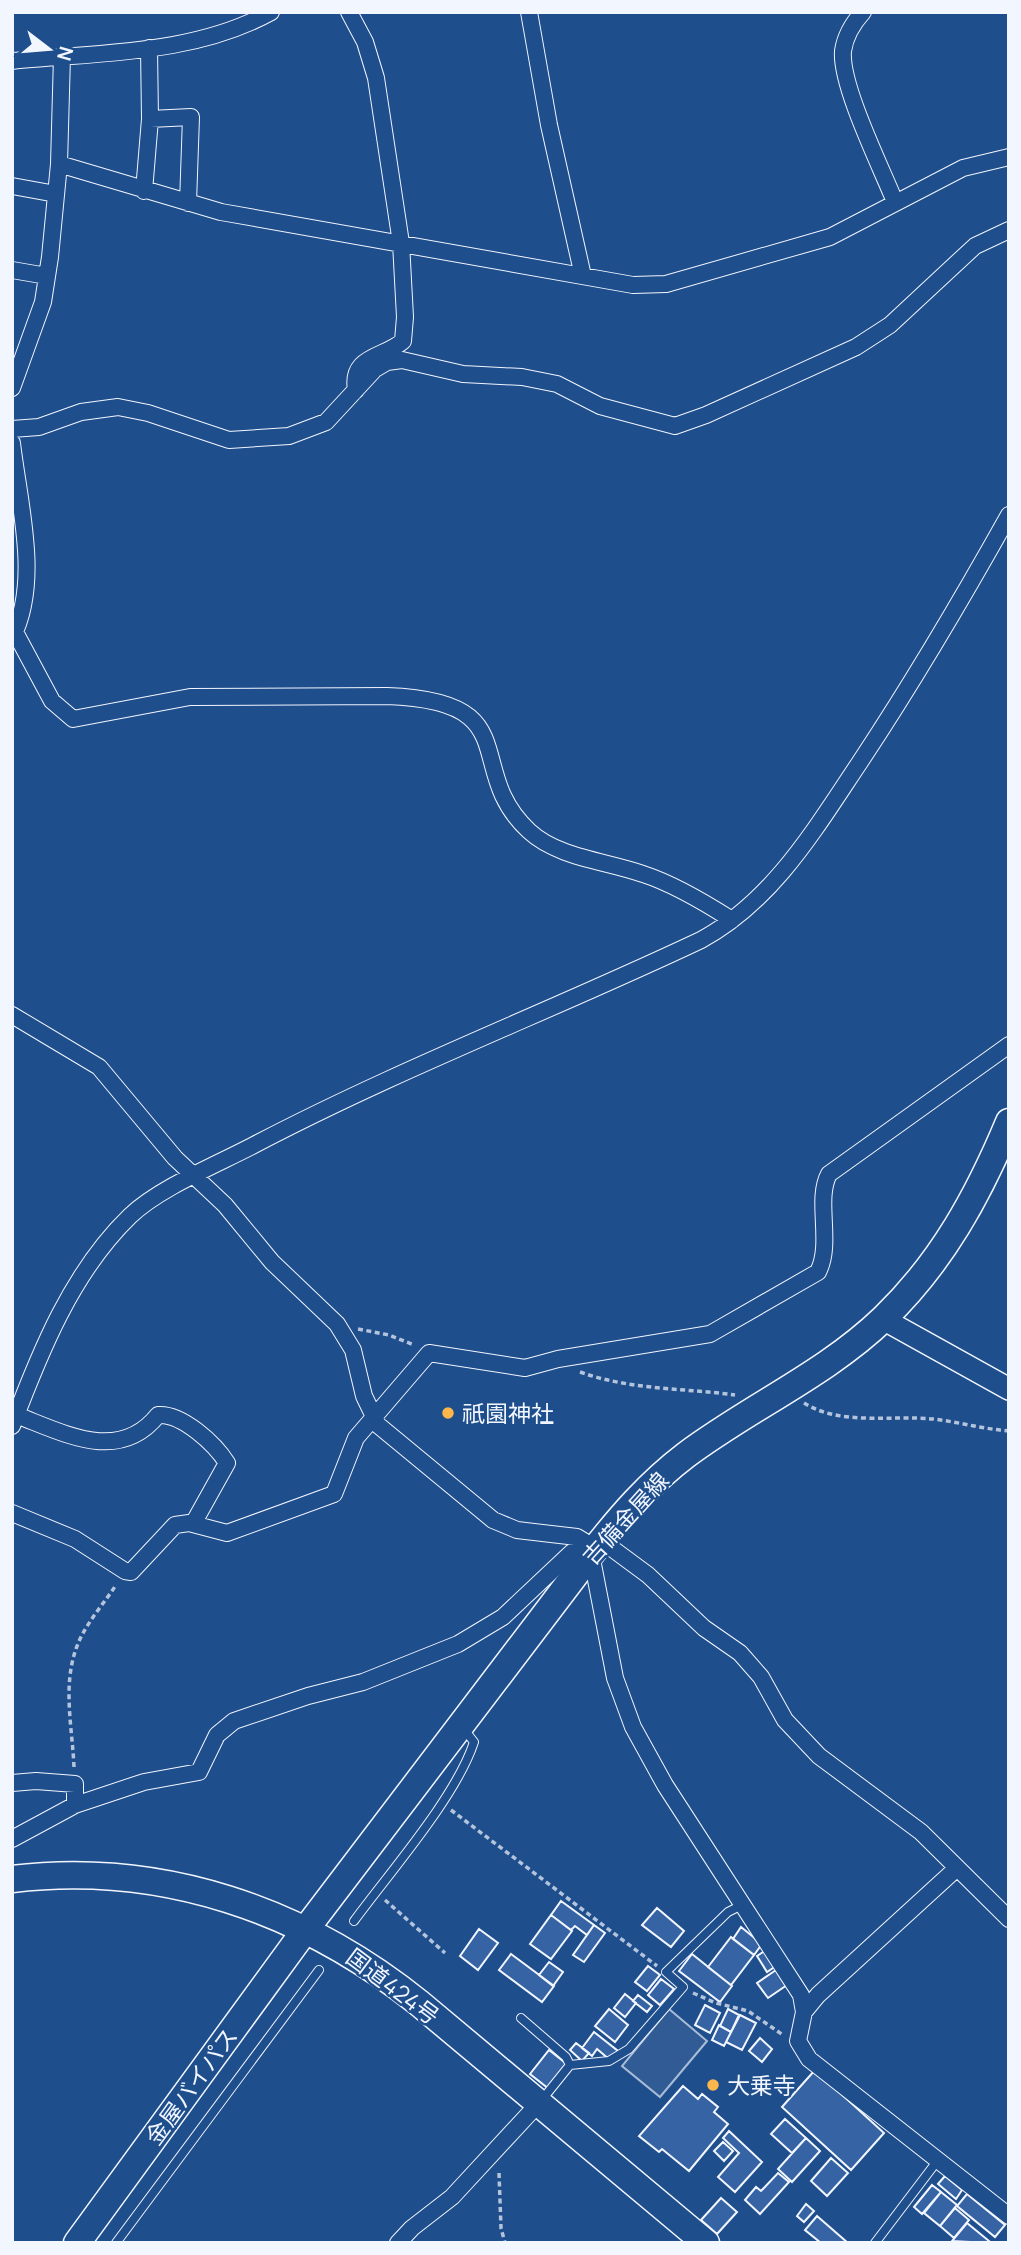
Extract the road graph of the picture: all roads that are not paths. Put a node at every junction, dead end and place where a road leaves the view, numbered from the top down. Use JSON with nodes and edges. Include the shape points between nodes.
{"nodes":[{"id":1,"x":271,"y":12,"type":"edge"},
{"id":2,"x":349,"y":12,"type":"edge"},
{"id":3,"x":529,"y":12,"type":"edge"},
{"id":4,"x":863,"y":12,"type":"edge"},
{"id":5,"x":149,"y":48,"type":"junction"},
{"id":6,"x":62,"y":56,"type":"junction"},
{"id":7,"x":12,"y":61,"type":"edge"},
{"id":8,"x":150,"y":119,"type":"junction"},
{"id":9,"x":1009,"y":157,"type":"edge"},
{"id":10,"x":59,"y":164,"type":"junction"},
{"id":11,"x":12,"y":186,"type":"edge"},
{"id":12,"x":144,"y":191,"type":"junction"},
{"id":13,"x":56,"y":194,"type":"junction"},
{"id":14,"x":895,"y":202,"type":"junction"},
{"id":15,"x":188,"y":203,"type":"junction"},
{"id":16,"x":1009,"y":230,"type":"edge"},
{"id":17,"x":401,"y":243,"type":"junction"},
{"id":18,"x":12,"y":270,"type":"edge"},
{"id":19,"x":47,"y":276,"type":"junction"},
{"id":20,"x":583,"y":276,"type":"junction"},
{"id":21,"x":12,"y":388,"type":"edge"},
{"id":22,"x":356,"y":390,"type":"junction"},
{"id":23,"x":12,"y":429,"type":"edge"},
{"id":24,"x":12,"y":443,"type":"edge"},
{"id":25,"x":1009,"y":515,"type":"edge"},
{"id":26,"x":14,"y":635,"type":"edge"},
{"id":27,"x":732,"y":920,"type":"junction"},
{"id":28,"x":12,"y":1015,"type":"edge"},
{"id":29,"x":1009,"y":1045,"type":"edge"},
{"id":30,"x":1009,"y":1122,"type":"edge"},
{"id":31,"x":192,"y":1177,"type":"junction"},
{"id":32,"x":883,"y":1320,"type":"junction"},
{"id":33,"x":1009,"y":1389,"type":"edge"},
{"id":34,"x":373,"y":1420,"type":"junction"},
{"id":35,"x":14,"y":1421,"type":"edge"},
{"id":36,"x":12,"y":1513,"type":"edge"},
{"id":37,"x":193,"y":1524,"type":"junction"},
{"id":38,"x":594,"y":1547,"type":"junction"},
{"id":39,"x":462,"y":1726,"type":"junction"},
{"id":40,"x":12,"y":1783,"type":"edge"},
{"id":41,"x":75,"y":1805,"type":"junction"},
{"id":42,"x":12,"y":1839,"type":"edge"},
{"id":43,"x":957,"y":1868,"type":"junction"},
{"id":44,"x":12,"y":1879,"type":"edge"},
{"id":45,"x":744,"y":1904,"type":"junction"},
{"id":46,"x":1009,"y":1919,"type":"edge"},
{"id":47,"x":354,"y":1921,"type":"dead end"},
{"id":48,"x":306,"y":1929,"type":"junction"},
{"id":49,"x":319,"y":1970,"type":"dead end"},
{"id":50,"x":804,"y":2012,"type":"junction"},
{"id":51,"x":522,"y":2018,"type":"dead end"},
{"id":52,"x":570,"y":2065,"type":"junction"},
{"id":53,"x":539,"y":2103,"type":"junction"},
{"id":54,"x":938,"y":2160,"type":"junction"},
{"id":55,"x":1008,"y":2213,"type":"edge"},
{"id":56,"x":77,"y":2243,"type":"edge"},
{"id":57,"x":116,"y":2243,"type":"edge"},
{"id":58,"x":398,"y":2243,"type":"edge"},
{"id":59,"x":706,"y":2243,"type":"edge"},
{"id":60,"x":875,"y":2243,"type":"edge"}],
"edges":[{"from":1,"to":5,"type":"street","via":[[209,38]]},
{"from":2,"to":17,"type":"street","via":[[376,78]]},
{"from":3,"to":20,"type":"street"},
{"from":4,"to":14,"type":"street","via":[[850,30],[844,51],[846,77]]},
{"from":5,"to":6,"type":"street"},
{"from":5,"to":8,"type":"street"},
{"from":6,"to":7,"type":"street"},
{"from":6,"to":10,"type":"street"},
{"from":8,"to":12,"type":"street"},
{"from":8,"to":15,"type":"street","via":[[191,117]]},
{"from":9,"to":14,"type":"street","via":[[963,168]]},
{"from":10,"to":12,"type":"street"},
{"from":10,"to":13,"type":"street"},
{"from":11,"to":13,"type":"street"},
{"from":12,"to":15,"type":"street"},
{"from":13,"to":19,"type":"street"},
{"from":14,"to":20,"type":"street","via":[[830,237],[666,284],[633,285]]},
{"from":15,"to":17,"type":"street"},
{"from":16,"to":22,"type":"street","via":[[975,246],[890,325],[856,347],[675,426],[600,406],[557,384],[463,374],[402,360],[380,366]]},
{"from":17,"to":20,"type":"street"},
{"from":17,"to":22,"type":"street","via":[[403,341],[359,367]]},
{"from":18,"to":19,"type":"street"},
{"from":19,"to":21,"type":"street","via":[[43,302]]},
{"from":22,"to":23,"type":"street","via":[[318,426],[253,441],[229,440],[118,407],[81,412],[39,427]]},
{"from":24,"to":26,"type":"street","via":[[26,562],[25,604]]},
{"from":25,"to":27,"type":"street","via":[[883,728],[805,845],[772,884]]},
{"from":26,"to":27,"type":"street","via":[[52,701],[73,719],[190,697],[387,696],[448,704],[462,711],[484,735],[503,792],[530,832],[561,849],[647,875]]},
{"from":27,"to":31,"type":"street","via":[[683,948],[308,1116]]},
{"from":28,"to":31,"type":"street","via":[[99,1068]]},
{"from":29,"to":34,"type":"street","via":[[830,1174],[825,1185],[821,1266],[813,1276],[710,1334],[513,1368],[434,1351]]},
{"from":30,"to":32,"type":"main road","name":"吉備金屋線","via":[[956,1232]]},
{"from":31,"to":34,"type":"street","via":[[225,1205],[272,1262],[337,1324],[353,1350]]},
{"from":31,"to":35,"type":"street","via":[[133,1213],[99,1252],[39,1354]]},
{"from":32,"to":33,"type":"street"},
{"from":32,"to":38,"type":"main road","name":"吉備金屋線","via":[[672,1466]]},
{"from":34,"to":37,"type":"street","via":[[349,1449],[334,1494],[235,1531],[219,1532]]},
{"from":34,"to":38,"type":"street","via":[[493,1520],[517,1530],[577,1537]]},
{"from":35,"to":37,"type":"street","via":[[98,1443],[138,1433],[158,1415],[184,1425],[227,1463]]},
{"from":36,"to":37,"type":"street","via":[[75,1539],[125,1571],[138,1567],[176,1525]]},
{"from":38,"to":39,"type":"main road","name":"吉備金屋線"},
{"from":38,"to":41,"type":"street","via":[[577,1548],[503,1617],[458,1644],[363,1682],[233,1721],[218,1735],[199,1772],[144,1782]]},
{"from":38,"to":43,"type":"street","via":[[648,1575],[704,1628],[740,1653],[761,1677],[785,1720],[819,1756],[890,1807]]},
{"from":38,"to":45,"type":"street","via":[[615,1678],[633,1727],[665,1785]]},
{"from":39,"to":47,"type":"lane","via":[[474,1742],[441,1802]]},
{"from":39,"to":48,"type":"main road","name":"吉備金屋線"},
{"from":40,"to":41,"type":"street","via":[[75,1784]]},
{"from":41,"to":42,"type":"street"},
{"from":43,"to":46,"type":"street"},
{"from":43,"to":50,"type":"street"},
{"from":44,"to":48,"type":"main road","name":"国道424号","via":[[107,1876],[162,1882],[234,1901]]},
{"from":45,"to":50,"type":"street","via":[[801,1995]]},
{"from":45,"to":52,"type":"lane","via":[[729,1912],[666,1972],[683,1987],[629,2049],[609,2061]]},
{"from":48,"to":53,"type":"main road","name":"国道424号","via":[[380,1972]]},
{"from":48,"to":56,"type":"main road","name":"金屋バイパス"},
{"from":49,"to":57,"type":"lane"},
{"from":50,"to":54,"type":"street","via":[[798,2041],[809,2059]]},
{"from":51,"to":52,"type":"lane"},
{"from":52,"to":53,"type":"lane"},
{"from":53,"to":58,"type":"street","via":[[452,2197]]},
{"from":53,"to":59,"type":"main road","name":"国道424号"},
{"from":54,"to":55,"type":"street"},
{"from":54,"to":60,"type":"lane"}]}
